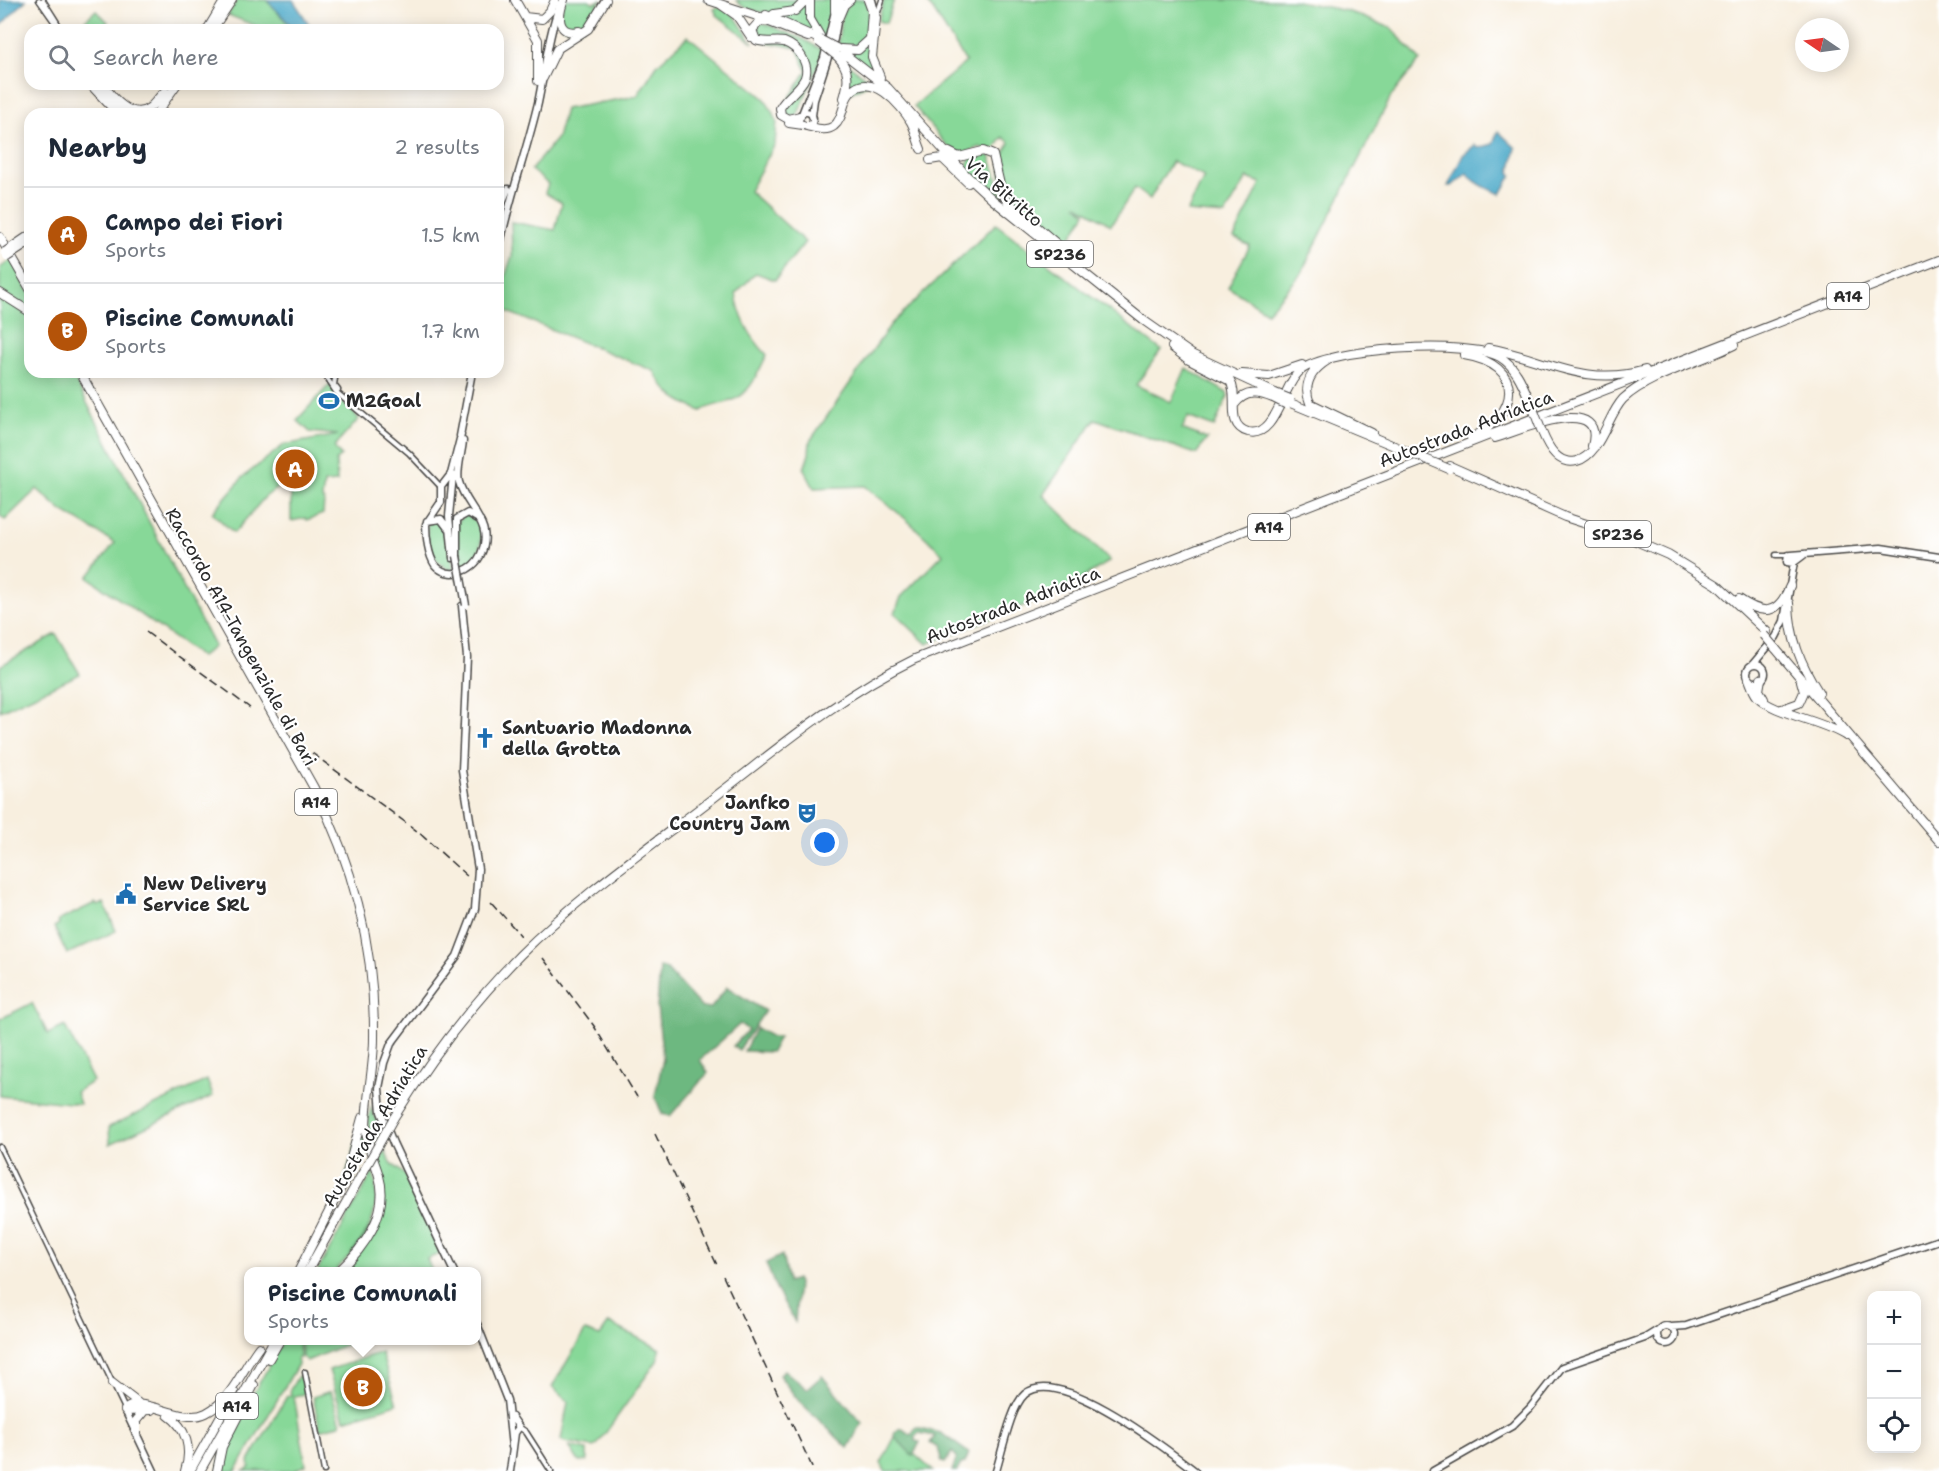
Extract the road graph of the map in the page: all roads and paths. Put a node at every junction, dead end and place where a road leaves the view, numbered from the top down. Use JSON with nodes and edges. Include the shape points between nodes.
{"nodes":[{"id":1,"x":41,"y":0,"type":"edge"},
{"id":2,"x":225,"y":0,"type":"edge"},
{"id":3,"x":232,"y":0,"type":"edge"},
{"id":4,"x":515,"y":0,"type":"edge"},
{"id":5,"x":559,"y":0,"type":"edge"},
{"id":6,"x":605,"y":0,"type":"edge"},
{"id":7,"x":708,"y":0,"type":"edge"},
{"id":8,"x":808,"y":0,"type":"edge"},
{"id":9,"x":836,"y":0,"type":"edge"},
{"id":10,"x":842,"y":0,"type":"edge"},
{"id":11,"x":850,"y":0,"type":"edge"},
{"id":12,"x":870,"y":0,"type":"edge"},
{"id":13,"x":882,"y":0,"type":"edge"},
{"id":14,"x":720,"y":2,"type":"edge"},
{"id":15,"x":752,"y":9,"type":"junction"},
{"id":16,"x":836,"y":15,"type":"junction"},
{"id":17,"x":523,"y":16,"type":"junction"},
{"id":18,"x":876,"y":18,"type":"junction"},
{"id":19,"x":57,"y":24,"type":"edge"},
{"id":20,"x":211,"y":24,"type":"edge"},
{"id":21,"x":216,"y":24,"type":"edge"},
{"id":22,"x":808,"y":37,"type":"junction"},
{"id":23,"x":819,"y":39,"type":"junction"},
{"id":24,"x":836,"y":50,"type":"junction"},
{"id":25,"x":541,"y":79,"type":"junction"},
{"id":26,"x":96,"y":90,"type":"edge"},
{"id":27,"x":102,"y":90,"type":"edge"},
{"id":28,"x":108,"y":90,"type":"edge"},
{"id":29,"x":168,"y":90,"type":"edge"},
{"id":30,"x":168,"y":90,"type":"edge"},
{"id":31,"x":168,"y":90,"type":"edge"},
{"id":32,"x":169,"y":90,"type":"edge"},
{"id":33,"x":895,"y":100,"type":"junction"},
{"id":34,"x":112,"y":108,"type":"edge"},
{"id":35,"x":119,"y":108,"type":"edge"},
{"id":36,"x":127,"y":108,"type":"edge"},
{"id":37,"x":148,"y":108,"type":"edge"},
{"id":38,"x":155,"y":108,"type":"edge"},
{"id":39,"x":159,"y":108,"type":"edge"},
{"id":40,"x":163,"y":108,"type":"edge"},
{"id":41,"x":801,"y":115,"type":"junction"},
{"id":42,"x":914,"y":116,"type":"junction"},
{"id":43,"x":812,"y":117,"type":"junction"},
{"id":44,"x":805,"y":125,"type":"junction"},
{"id":45,"x":937,"y":142,"type":"junction"},
{"id":46,"x":921,"y":149,"type":"dead end"},
{"id":47,"x":973,"y":154,"type":"junction"},
{"id":48,"x":934,"y":163,"type":"dead end"},
{"id":49,"x":969,"y":183,"type":"junction"},
{"id":50,"x":504,"y":201,"type":"edge"},
{"id":51,"x":1005,"y":210,"type":"junction"},
{"id":52,"x":504,"y":223,"type":"edge"},
{"id":53,"x":0,"y":231,"type":"edge"},
{"id":54,"x":0,"y":237,"type":"edge"},
{"id":55,"x":24,"y":240,"type":"edge"},
{"id":56,"x":24,"y":245,"type":"edge"},
{"id":57,"x":1064,"y":250,"type":"dead end"},
{"id":58,"x":3,"y":257,"type":"edge"},
{"id":59,"x":1939,"y":260,"type":"edge"},
{"id":60,"x":1939,"y":266,"type":"edge"},
{"id":61,"x":24,"y":273,"type":"edge"},
{"id":62,"x":24,"y":279,"type":"edge"},
{"id":63,"x":0,"y":293,"type":"edge"},
{"id":64,"x":24,"y":308,"type":"edge"},
{"id":65,"x":1170,"y":345,"type":"junction"},
{"id":66,"x":1734,"y":345,"type":"junction"},
{"id":67,"x":1433,"y":350,"type":"junction"},
{"id":68,"x":1701,"y":353,"type":"junction"},
{"id":69,"x":1340,"y":354,"type":"junction"},
{"id":70,"x":1193,"y":355,"type":"junction"},
{"id":71,"x":78,"y":378,"type":"edge"},
{"id":72,"x":83,"y":378,"type":"edge"},
{"id":73,"x":327,"y":378,"type":"edge"},
{"id":74,"x":336,"y":378,"type":"edge"},
{"id":75,"x":473,"y":378,"type":"edge"},
{"id":76,"x":1274,"y":396,"type":"junction"},
{"id":77,"x":348,"y":402,"type":"junction"},
{"id":78,"x":1288,"y":402,"type":"junction"},
{"id":79,"x":1234,"y":405,"type":"junction"},
{"id":80,"x":1372,"y":433,"type":"junction"},
{"id":81,"x":462,"y":438,"type":"junction"},
{"id":82,"x":1495,"y":438,"type":"junction"},
{"id":83,"x":1405,"y":449,"type":"junction"},
{"id":84,"x":1588,"y":454,"type":"junction"},
{"id":85,"x":1415,"y":464,"type":"junction"},
{"id":86,"x":1450,"y":468,"type":"junction"},
{"id":87,"x":440,"y":484,"type":"junction"},
{"id":88,"x":437,"y":516,"type":"junction"},
{"id":89,"x":482,"y":523,"type":"junction"},
{"id":90,"x":455,"y":557,"type":"junction"},
{"id":91,"x":1939,"y":557,"type":"edge"},
{"id":92,"x":1790,"y":584,"type":"junction"},
{"id":93,"x":1717,"y":585,"type":"junction"},
{"id":94,"x":1789,"y":603,"type":"junction"},
{"id":95,"x":1765,"y":634,"type":"junction"},
{"id":96,"x":1777,"y":647,"type":"junction"},
{"id":97,"x":1765,"y":652,"type":"junction"},
{"id":98,"x":1753,"y":664,"type":"junction"},
{"id":99,"x":1762,"y":666,"type":"junction"},
{"id":100,"x":1791,"y":666,"type":"junction"},
{"id":101,"x":1749,"y":678,"type":"junction"},
{"id":102,"x":1761,"y":680,"type":"junction"},
{"id":103,"x":1821,"y":697,"type":"junction"},
{"id":104,"x":1766,"y":703,"type":"junction"},
{"id":105,"x":1781,"y":709,"type":"junction"},
{"id":106,"x":813,"y":725,"type":"junction"},
{"id":107,"x":1859,"y":747,"type":"junction"},
{"id":108,"x":1872,"y":759,"type":"junction"},
{"id":109,"x":1939,"y":834,"type":"edge"},
{"id":110,"x":1939,"y":841,"type":"edge"},
{"id":111,"x":0,"y":1148,"type":"edge"},
{"id":112,"x":364,"y":1175,"type":"junction"},
{"id":113,"x":1939,"y":1240,"type":"edge"},
{"id":114,"x":301,"y":1267,"type":"edge"},
{"id":115,"x":310,"y":1267,"type":"edge"},
{"id":116,"x":316,"y":1267,"type":"edge"},
{"id":117,"x":342,"y":1267,"type":"edge"},
{"id":118,"x":452,"y":1267,"type":"edge"},
{"id":119,"x":1686,"y":1326,"type":"junction"},
{"id":120,"x":1671,"y":1327,"type":"junction"},
{"id":121,"x":481,"y":1333,"type":"edge"},
{"id":122,"x":1658,"y":1334,"type":"junction"},
{"id":123,"x":1675,"y":1335,"type":"junction"},
{"id":124,"x":259,"y":1345,"type":"edge"},
{"id":125,"x":259,"y":1345,"type":"edge"},
{"id":126,"x":267,"y":1345,"type":"edge"},
{"id":127,"x":272,"y":1345,"type":"edge"},
{"id":128,"x":278,"y":1345,"type":"edge"},
{"id":129,"x":305,"y":1372,"type":"dead end"},
{"id":130,"x":112,"y":1383,"type":"junction"},
{"id":131,"x":253,"y":1386,"type":"junction"},
{"id":132,"x":142,"y":1406,"type":"junction"},
{"id":133,"x":125,"y":1410,"type":"junction"},
{"id":134,"x":515,"y":1429,"type":"junction"},
{"id":135,"x":136,"y":1433,"type":"junction"},
{"id":136,"x":154,"y":1471,"type":"edge"},
{"id":137,"x":185,"y":1471,"type":"edge"},
{"id":138,"x":190,"y":1471,"type":"edge"},
{"id":139,"x":198,"y":1471,"type":"edge"},
{"id":140,"x":206,"y":1471,"type":"edge"},
{"id":141,"x":217,"y":1471,"type":"edge"},
{"id":142,"x":324,"y":1471,"type":"edge"},
{"id":143,"x":510,"y":1471,"type":"edge"},
{"id":144,"x":551,"y":1471,"type":"edge"},
{"id":145,"x":996,"y":1471,"type":"edge"},
{"id":146,"x":1195,"y":1471,"type":"edge"},
{"id":147,"x":1433,"y":1471,"type":"edge"}],
"edges":[{"from":1,"to":19,"type":"street"},
{"from":2,"to":20,"type":"highway"},
{"from":3,"to":21,"type":"highway"},
{"from":4,"to":17,"type":"highway"},
{"from":5,"to":6,"type":"highway","via":[[558,21],[563,28],[575,32],[586,26]]},
{"from":5,"to":17,"type":"highway","via":[[542,19]]},
{"from":5,"to":25,"type":"main road"},
{"from":6,"to":25,"type":"highway","via":[[588,28],[557,49]]},
{"from":7,"to":14,"type":"highway","name":"Via Bitritto","number":"SP236"},
{"from":8,"to":15,"type":"highway","via":[[787,14]]},
{"from":8,"to":23,"type":"highway","via":[[810,19]]},
{"from":9,"to":16,"type":"highway"},
{"from":10,"to":16,"type":"main road"},
{"from":11,"to":16,"type":"highway"},
{"from":12,"to":18,"type":"main road"},
{"from":12,"to":24,"type":"highway","via":[[872,27],[867,43],[852,51]]},
{"from":13,"to":18,"type":"street"},
{"from":14,"to":15,"type":"highway","name":"Via Bitritto","number":"SP236"},
{"from":14,"to":22,"type":"highway","name":"Via Bitritto","number":"SP236"},
{"from":14,"to":44,"type":"highway","via":[[740,20],[754,42],[785,45],[798,56],[803,64],[802,80],[781,102],[778,112],[784,121]]},
{"from":15,"to":23,"type":"highway","name":"Via Bitritto","number":"SP236"},
{"from":16,"to":41,"type":"main road"},
{"from":16,"to":43,"type":"main road"},
{"from":17,"to":25,"type":"highway","via":[[538,40]]},
{"from":18,"to":42,"type":"highway","via":[[874,66]]},
{"from":22,"to":23,"type":"highway","name":"Via Bitritto","number":"SP236"},
{"from":22,"to":41,"type":"highway","via":[[763,21],[753,30],[756,40],[786,43],[803,58],[806,70],[802,86],[780,108],[788,119]]},
{"from":23,"to":24,"type":"highway","name":"Via Bitritto","number":"SP236","bridge":true},
{"from":23,"to":24,"type":"highway","name":"Via Bitritto","number":"SP236","bridge":true},
{"from":24,"to":33,"type":"highway","name":"Via Bitritto","number":"SP236"},
{"from":24,"to":42,"type":"highway","name":"Via Bitritto","number":"SP236","via":[[880,81]]},
{"from":24,"to":43,"type":"highway","via":[[848,78],[838,116],[826,126]]},
{"from":25,"to":50,"type":"main road"},
{"from":25,"to":52,"type":"main road"},
{"from":26,"to":34,"type":"highway"},
{"from":27,"to":35,"type":"street"},
{"from":28,"to":36,"type":"highway"},
{"from":29,"to":37,"type":"highway"},
{"from":30,"to":38,"type":"highway"},
{"from":31,"to":39,"type":"highway"},
{"from":32,"to":40,"type":"highway"},
{"from":33,"to":44,"type":"highway","via":[[874,86],[860,86],[849,94],[833,126],[822,129]]},
{"from":33,"to":46,"type":"highway","via":[[912,123]]},
{"from":33,"to":49,"type":"highway","name":"Via Bitritto","number":"SP236"},
{"from":41,"to":43,"type":"main road"},
{"from":41,"to":44,"type":"main road"},
{"from":42,"to":45,"type":"highway","name":"Via Bitritto","number":"SP236"},
{"from":43,"to":44,"type":"main road"},
{"from":45,"to":47,"type":"highway","via":[[955,156]]},
{"from":45,"to":51,"type":"highway","name":"Via Bitritto","number":"SP236"},
{"from":47,"to":51,"type":"highway","via":[[967,164],[969,175]]},
{"from":47,"to":57,"type":"highway","via":[[984,151],[993,155],[1007,201]]},
{"from":48,"to":49,"type":"highway","via":[[942,158]]},
{"from":49,"to":65,"type":"highway","name":"Via Bitritto","number":"SP236"},
{"from":51,"to":70,"type":"highway","name":"Via Bitritto","number":"SP236","via":[[1153,329]]},
{"from":53,"to":61,"type":"highway"},
{"from":54,"to":62,"type":"highway"},
{"from":55,"to":58,"type":"highway","bridge":true},
{"from":56,"to":58,"type":"highway","bridge":true},
{"from":59,"to":68,"type":"highway","name":"Autostrada Adriatica","number":"A14"},
{"from":60,"to":66,"type":"highway","name":"Autostrada Adriatica","number":"A14"},
{"from":63,"to":64,"type":"highway"},
{"from":65,"to":76,"type":"highway","name":"Via Bitritto","number":"SP236","via":[[1204,366]]},
{"from":65,"to":79,"type":"highway","via":[[1189,360],[1230,381],[1235,391]]},
{"from":66,"to":82,"type":"highway","name":"Autostrada Adriatica","number":"A14"},
{"from":66,"to":84,"type":"highway","number":"A14","via":[[1633,392],[1617,407]]},
{"from":67,"to":68,"type":"highway","number":"A14","via":[[1446,345],[1486,348],[1569,373],[1597,377],[1642,371]]},
{"from":67,"to":69,"type":"highway"},
{"from":67,"to":84,"type":"highway","bridge":true,"via":[[1478,351],[1501,358],[1519,376],[1551,450],[1561,459],[1578,460]]},
{"from":67,"to":85,"type":"highway","number":"A14","via":[[1477,357],[1497,365],[1508,382],[1509,401],[1504,413],[1488,429]]},
{"from":68,"to":85,"type":"highway","name":"Autostrada Adriatica","number":"A14"},
{"from":69,"to":70,"type":"highway","via":[[1323,356],[1286,373],[1257,376]]},
{"from":69,"to":79,"type":"highway","via":[[1301,370],[1288,384],[1272,422],[1264,430],[1243,429],[1234,418]]},
{"from":69,"to":80,"type":"highway","via":[[1314,371],[1307,386],[1308,397],[1318,408]]},
{"from":70,"to":76,"type":"highway","name":"Via Bitritto","number":"SP236"},
{"from":71,"to":114,"type":"highway","name":"Raccordo A14-Tangenziale di Bari","number":"A14","via":[[309,788],[334,840],[354,903],[364,952],[370,1021],[364,1108],[345,1180]]},
{"from":72,"to":117,"type":"highway","name":"Raccordo A14-Tangenziale di Bari","number":"A14","via":[[306,773],[337,839],[360,912],[373,993],[373,1061],[366,1135],[382,1185],[381,1205],[363,1244]]},
{"from":73,"to":77,"type":"street"},
{"from":74,"to":77,"type":"street","via":[[336,387]]},
{"from":75,"to":81,"type":"main road"},
{"from":76,"to":78,"type":"highway","name":"Via Bitritto","number":"SP236","bridge":true},
{"from":76,"to":79,"type":"highway","via":[[1251,393]]},
{"from":77,"to":87,"type":"street"},
{"from":78,"to":80,"type":"highway","number":"SP236"},
{"from":78,"to":83,"type":"highway","number":"SP236"},
{"from":80,"to":83,"type":"highway","number":"SP236"},
{"from":81,"to":87,"type":"main road","via":[[451,474]]},
{"from":81,"to":89,"type":"main road","via":[[459,481]]},
{"from":81,"to":90,"type":"main road","via":[[452,499]]},
{"from":82,"to":84,"type":"highway","number":"A14","via":[[1572,417],[1587,423],[1592,430]]},
{"from":82,"to":106,"type":"highway","name":"Autostrada Adriatica","number":"A14","via":[[915,665],[858,695]]},
{"from":83,"to":86,"type":"highway","number":"SP236","bridge":true},
{"from":85,"to":106,"type":"highway","name":"Autostrada Adriatica","number":"A14","via":[[915,660],[857,690]]},
{"from":86,"to":93,"type":"highway","number":"SP236","via":[[1565,517],[1657,549]]},
{"from":86,"to":95,"type":"highway","number":"SP236","via":[[1565,521],[1642,547],[1678,564],[1729,599]]},
{"from":87,"to":88,"type":"main road","via":[[442,498]]},
{"from":87,"to":88,"type":"main road","via":[[446,515]]},
{"from":88,"to":89,"type":"main road","via":[[426,521],[432,560],[441,569],[454,573],[472,566],[481,554]]},
{"from":88,"to":90,"type":"main road","via":[[446,523]]},
{"from":89,"to":90,"type":"main road","via":[[471,513],[457,519]]},
{"from":90,"to":118,"type":"main road","bridge":true,"via":[[471,663],[465,770],[481,856],[481,895],[463,953],[401,1035],[386,1067],[383,1104],[400,1155]]},
{"from":91,"to":92,"type":"main road","via":[[1881,548],[1806,553],[1790,559]]},
{"from":92,"to":93,"type":"highway","via":[[1780,606],[1764,611]]},
{"from":92,"to":94,"type":"main road"},
{"from":93,"to":95,"type":"highway","number":"SP236"},
{"from":94,"to":97,"type":"main road","via":[[1780,630]]},
{"from":94,"to":103,"type":"highway","via":[[1790,628],[1798,657]]},
{"from":95,"to":96,"type":"highway","number":"SP236","bridge":true},
{"from":96,"to":100,"type":"highway","number":"SP236"},
{"from":96,"to":103,"type":"highway","number":"SP236"},
{"from":97,"to":98,"type":"main road"},
{"from":97,"to":99,"type":"main road"},
{"from":98,"to":99,"type":"main road"},
{"from":98,"to":101,"type":"main road","via":[[1747,670]]},
{"from":99,"to":102,"type":"main road"},
{"from":100,"to":105,"type":"highway","via":[[1803,685],[1803,698],[1794,706]]},
{"from":100,"to":107,"type":"highway","number":"SP236"},
{"from":101,"to":102,"type":"main road"},
{"from":101,"to":104,"type":"highway","via":[[1755,694]]},
{"from":102,"to":104,"type":"highway","via":[[1760,690]]},
{"from":103,"to":108,"type":"highway","number":"SP236"},
{"from":104,"to":105,"type":"highway"},
{"from":105,"to":107,"type":"highway","via":[[1834,729]]},
{"from":106,"to":112,"type":"highway","name":"Autostrada Adriatica","number":"A14","bridge":true,"via":[[573,906],[521,953],[442,1045]]},
{"from":107,"to":108,"type":"highway","number":"SP236"},
{"from":108,"to":109,"type":"highway","number":"SP236"},
{"from":108,"to":110,"type":"highway","number":"SP236"},
{"from":111,"to":130,"type":"street"},
{"from":112,"to":115,"type":"highway","name":"Autostrada Adriatica","number":"A14"},
{"from":112,"to":116,"type":"highway","name":"Autostrada Adriatica","number":"A14"},
{"from":113,"to":119,"type":"main road"},
{"from":119,"to":120,"type":"main road"},
{"from":119,"to":123,"type":"main road"},
{"from":120,"to":122,"type":"main road","via":[[1665,1326]]},
{"from":120,"to":123,"type":"main road"},
{"from":121,"to":134,"type":"main road","via":[[502,1383]]},
{"from":122,"to":123,"type":"main road","via":[[1667,1344]]},
{"from":122,"to":147,"type":"main road","via":[[1562,1367],[1512,1426]]},
{"from":124,"to":132,"type":"highway","via":[[230,1392],[208,1412],[183,1416]]},
{"from":125,"to":138,"type":"highway","number":"A14"},
{"from":126,"to":139,"type":"highway","number":"A14"},
{"from":127,"to":139,"type":"highway","number":"A14"},
{"from":128,"to":131,"type":"highway"},
{"from":129,"to":142,"type":"street"},
{"from":130,"to":132,"type":"highway"},
{"from":130,"to":133,"type":"street"},
{"from":131,"to":140,"type":"highway","number":"A14"},
{"from":131,"to":141,"type":"highway","via":[[222,1447]]},
{"from":132,"to":133,"type":"highway"},
{"from":132,"to":135,"type":"highway"},
{"from":132,"to":137,"type":"highway","via":[[167,1414],[182,1430],[188,1448]]},
{"from":133,"to":135,"type":"main road"},
{"from":134,"to":143,"type":"main road"},
{"from":134,"to":144,"type":"street","via":[[527,1435]]},
{"from":135,"to":136,"type":"main road"},
{"from":145,"to":146,"type":"main road","via":[[1018,1402],[1028,1391],[1040,1388],[1096,1402]]}]}
